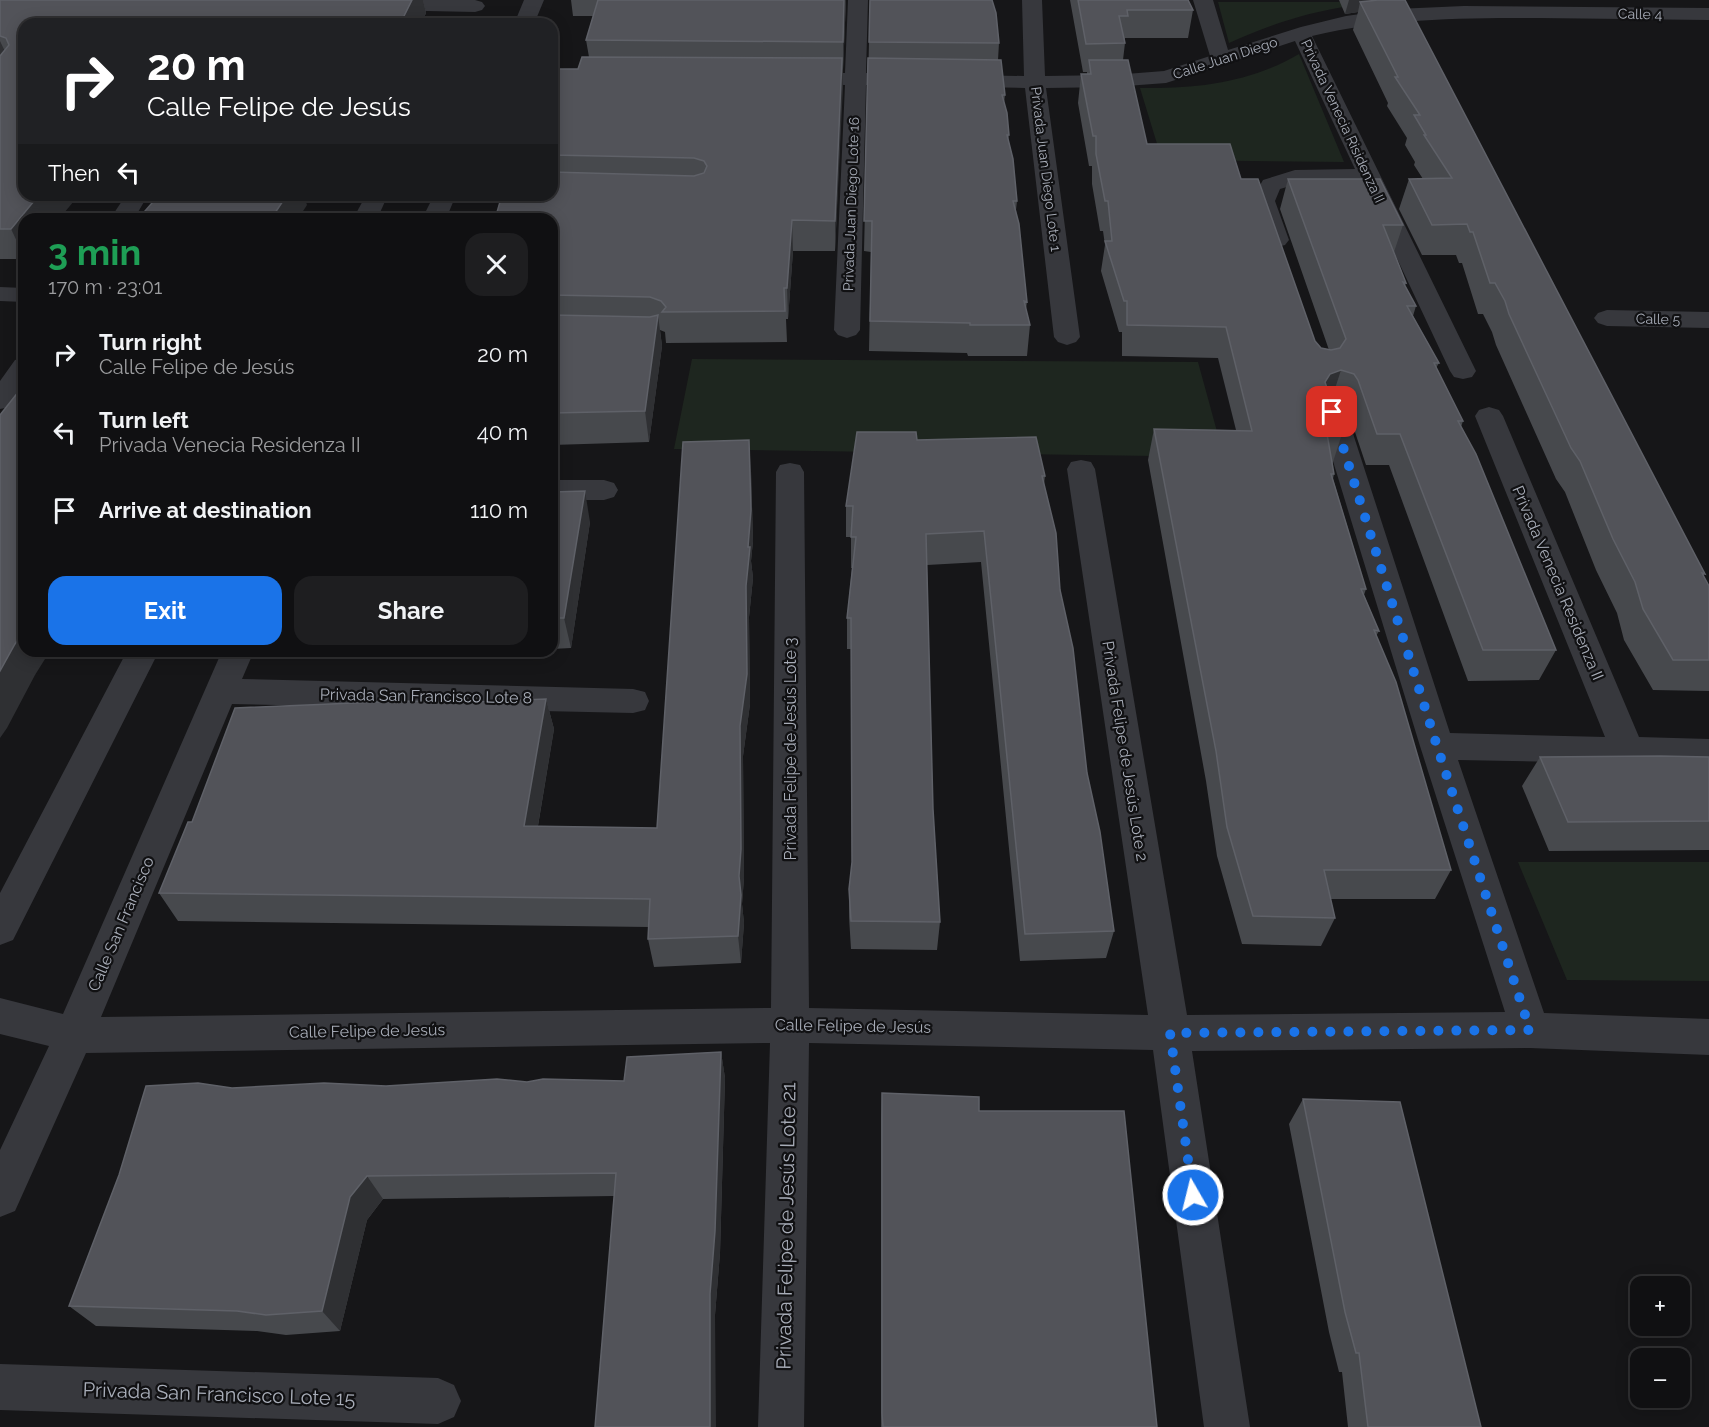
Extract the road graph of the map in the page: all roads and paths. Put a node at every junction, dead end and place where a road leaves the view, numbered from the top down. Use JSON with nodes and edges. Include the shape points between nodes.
{"nodes":[{"id":1,"x":534,"y":0,"type":"edge"},
{"id":2,"x":858,"y":0,"type":"edge"},
{"id":3,"x":1032,"y":0,"type":"edge"},
{"id":4,"x":1203,"y":0,"type":"edge"},
{"id":5,"x":476,"y":3,"type":"edge"},
{"id":6,"x":357,"y":4,"type":"edge"},
{"id":7,"x":1464,"y":12,"type":"joint"},
{"id":8,"x":1709,"y":14,"type":"edge"},
{"id":9,"x":468,"y":18,"type":"edge"},
{"id":10,"x":526,"y":18,"type":"edge"},
{"id":11,"x":1301,"y":33,"type":"junction"},
{"id":12,"x":1221,"y":59,"type":"junction"},
{"id":13,"x":774,"y":78,"type":"edge"},
{"id":14,"x":855,"y":78,"type":"junction"},
{"id":15,"x":1035,"y":82,"type":"junction"},
{"id":16,"x":1368,"y":175,"type":"junction"},
{"id":17,"x":1282,"y":258,"type":"edge"},
{"id":18,"x":0,"y":294,"type":"edge"},
{"id":19,"x":18,"y":295,"type":"edge"},
{"id":20,"x":1607,"y":318,"type":"dead end"},
{"id":21,"x":1709,"y":320,"type":"edge"},
{"id":22,"x":847,"y":330,"type":"dead end"},
{"id":23,"x":1067,"y":337,"type":"dead end"},
{"id":24,"x":1463,"y":371,"type":"dead end"},
{"id":25,"x":18,"y":375,"type":"edge"},
{"id":26,"x":0,"y":401,"type":"edge"},
{"id":27,"x":1332,"y":412,"type":"edge"},
{"id":28,"x":1489,"y":416,"type":"dead end"},
{"id":29,"x":1081,"y":469,"type":"dead end"},
{"id":30,"x":790,"y":472,"type":"dead end"},
{"id":31,"x":558,"y":490,"type":"edge"},
{"id":32,"x":604,"y":490,"type":"dead end"},
{"id":33,"x":140,"y":657,"type":"edge"},
{"id":34,"x":235,"y":657,"type":"edge"},
{"id":35,"x":220,"y":691,"type":"junction"},
{"id":36,"x":633,"y":701,"type":"dead end"},
{"id":37,"x":1437,"y":746,"type":"junction"},
{"id":38,"x":1627,"y":749,"type":"junction"},
{"id":39,"x":1709,"y":752,"type":"edge"},
{"id":40,"x":0,"y":929,"type":"edge"},
{"id":41,"x":0,"y":1016,"type":"edge"},
{"id":42,"x":790,"y":1025,"type":"junction"},
{"id":43,"x":1530,"y":1030,"type":"junction"},
{"id":44,"x":1170,"y":1033,"type":"junction"},
{"id":45,"x":74,"y":1035,"type":"junction"},
{"id":46,"x":1709,"y":1037,"type":"edge"},
{"id":47,"x":0,"y":1196,"type":"edge"},
{"id":48,"x":0,"y":1387,"type":"edge"},
{"id":49,"x":438,"y":1401,"type":"dead end"},
{"id":50,"x":781,"y":1427,"type":"edge"},
{"id":51,"x":1227,"y":1427,"type":"edge"}],
"edges":[{"from":1,"to":10,"type":"street"},
{"from":2,"to":14,"type":"street","name":"Privada Juan Diego Lote 16"},
{"from":3,"to":15,"type":"street","name":"Privada Juan Diego Lote 1"},
{"from":4,"to":12,"type":"street"},
{"from":5,"to":6,"type":"street"},
{"from":5,"to":9,"type":"street"},
{"from":7,"to":8,"type":"street","name":"Calle 4"},
{"from":7,"to":11,"type":"street","name":"Calle Juan Diego","via":[[1396,15]]},
{"from":11,"to":12,"type":"street","name":"Calle Juan Diego"},
{"from":11,"to":16,"type":"street","name":"Privada Venecia Risidenza II"},
{"from":12,"to":15,"type":"street","name":"Calle Juan Diego","via":[[1166,76]]},
{"from":13,"to":14,"type":"street","name":"Calle Juan Diego"},
{"from":14,"to":15,"type":"street","name":"Calle Juan Diego"},
{"from":14,"to":22,"type":"street","name":"Privada Juan Diego Lote 16"},
{"from":15,"to":23,"type":"street","name":"Privada Juan Diego Lote 1"},
{"from":16,"to":17,"type":"street","via":[[1295,177],[1271,185],[1263,201]]},
{"from":16,"to":24,"type":"street","name":"Privada Venecia Risidenza II"},
{"from":18,"to":19,"type":"street"},
{"from":20,"to":21,"type":"street","name":"Calle 5"},
{"from":25,"to":26,"type":"street"},
{"from":27,"to":37,"type":"street"},
{"from":28,"to":38,"type":"street","name":"Privada Venecia Residenza II"},
{"from":29,"to":44,"type":"street","name":"Privada Felipe de Jesús Lote 2"},
{"from":30,"to":42,"type":"street","name":"Privada Felipe de Jesús Lote 3"},
{"from":31,"to":32,"type":"street"},
{"from":33,"to":40,"type":"street"},
{"from":34,"to":35,"type":"street","name":"Calle San Francisco"},
{"from":35,"to":36,"type":"street","name":"Privada San Francisco Lote 8"},
{"from":35,"to":45,"type":"street","name":"Calle San Francisco"},
{"from":37,"to":38,"type":"street"},
{"from":37,"to":43,"type":"street"},
{"from":38,"to":39,"type":"street"},
{"from":41,"to":45,"type":"street","name":"Calle Felipe de Jesús"},
{"from":42,"to":44,"type":"street","name":"Calle Felipe de Jesús"},
{"from":42,"to":45,"type":"street","name":"Calle Felipe de Jesús"},
{"from":42,"to":50,"type":"street","name":"Privada Felipe de Jesús Lote 21"},
{"from":43,"to":44,"type":"street","name":"Calle Felipe de Jesús"},
{"from":43,"to":46,"type":"street","name":"Calle Felipe de Jesús"},
{"from":44,"to":51,"type":"street","name":"Privada Felipe de Jesús Lote 2"},
{"from":45,"to":47,"type":"street","name":"Calle San Francisco"},
{"from":48,"to":49,"type":"street","name":"Privada San Francisco Lote 15"}]}
